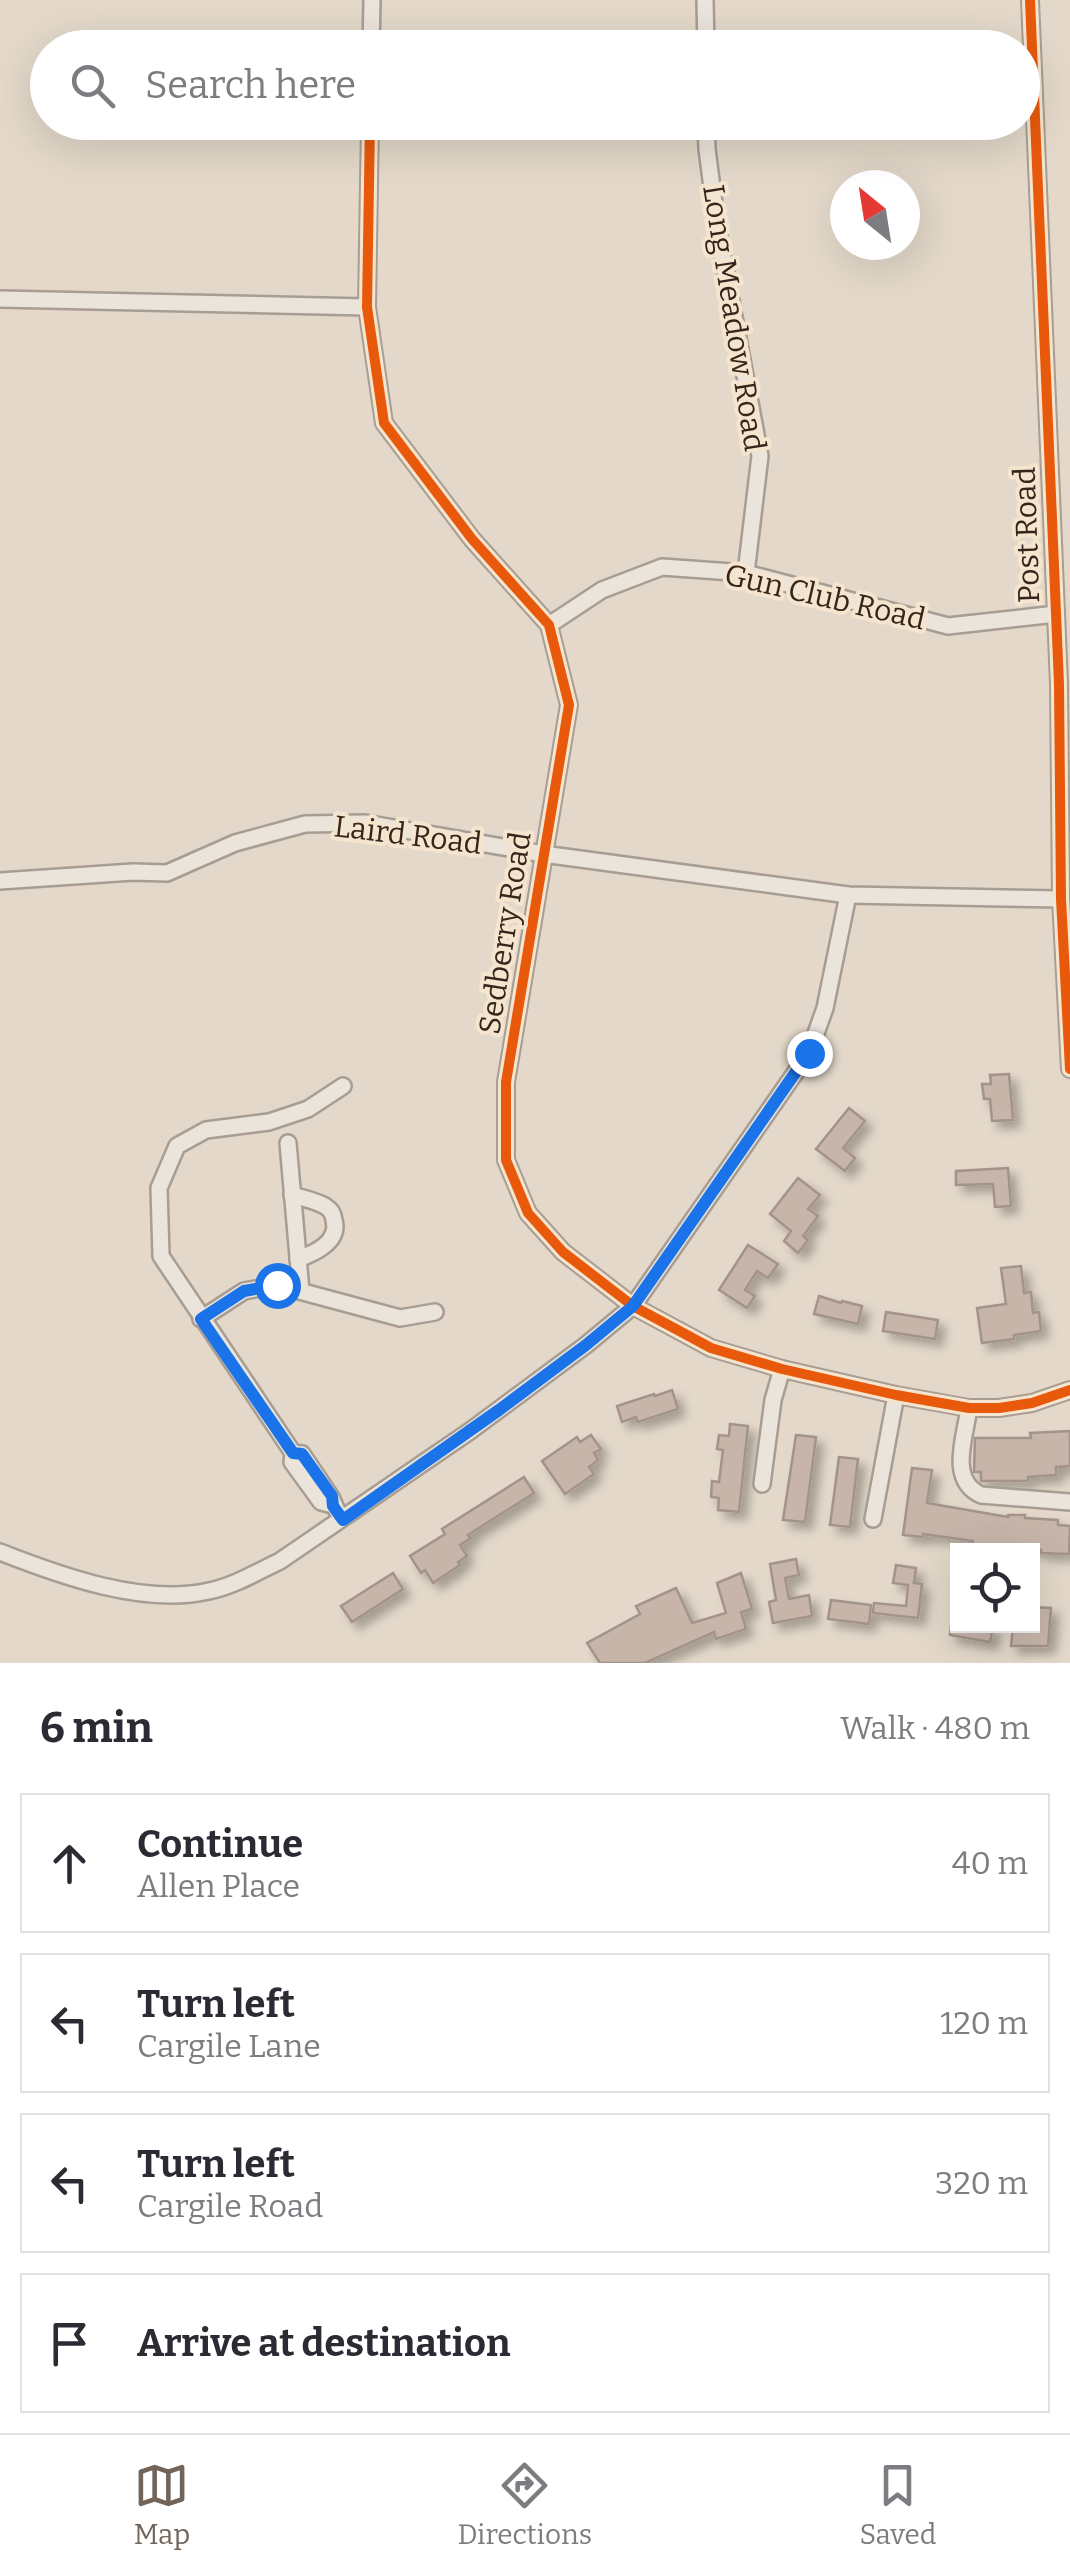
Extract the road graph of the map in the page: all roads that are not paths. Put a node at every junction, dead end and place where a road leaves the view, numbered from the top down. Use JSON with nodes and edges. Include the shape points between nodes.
{"nodes":[{"id":1,"x":372,"y":0,"type":"edge"},
{"id":2,"x":705,"y":0,"type":"edge"},
{"id":3,"x":1030,"y":0,"type":"edge"},
{"id":4,"x":371,"y":30,"type":"edge"},
{"id":5,"x":706,"y":30,"type":"edge"},
{"id":6,"x":1031,"y":30,"type":"edge"},
{"id":7,"x":370,"y":140,"type":"edge"},
{"id":8,"x":707,"y":140,"type":"edge"},
{"id":9,"x":1036,"y":140,"type":"edge"},
{"id":10,"x":0,"y":298,"type":"edge"},
{"id":11,"x":367,"y":307,"type":"junction"},
{"id":12,"x":746,"y":573,"type":"junction"},
{"id":13,"x":1056,"y":614,"type":"junction"},
{"id":14,"x":548,"y":624,"type":"junction"},
{"id":15,"x":543,"y":854,"type":"junction"},
{"id":16,"x":0,"y":881,"type":"edge"},
{"id":17,"x":848,"y":895,"type":"junction"},
{"id":18,"x":1061,"y":899,"type":"junction"},
{"id":19,"x":1070,"y":1069,"type":"edge"},
{"id":20,"x":343,"y":1086,"type":"dead end"},
{"id":21,"x":288,"y":1143,"type":"dead end"},
{"id":22,"x":292,"y":1195,"type":"junction"},
{"id":23,"x":298,"y":1259,"type":"junction"},
{"id":24,"x":300,"y":1291,"type":"junction"},
{"id":25,"x":633,"y":1306,"type":"junction"},
{"id":26,"x":435,"y":1312,"type":"dead end"},
{"id":27,"x":201,"y":1319,"type":"junction"},
{"id":28,"x":782,"y":1369,"type":"junction"},
{"id":29,"x":1070,"y":1390,"type":"edge"},
{"id":30,"x":896,"y":1396,"type":"junction"},
{"id":31,"x":969,"y":1408,"type":"junction"},
{"id":32,"x":762,"y":1484,"type":"dead end"},
{"id":33,"x":1070,"y":1502,"type":"edge"},
{"id":34,"x":338,"y":1513,"type":"junction"},
{"id":35,"x":873,"y":1520,"type":"dead end"},
{"id":36,"x":0,"y":1552,"type":"edge"}],
"edges":[{"from":1,"to":4,"type":"street"},
{"from":2,"to":5,"type":"street"},
{"from":3,"to":6,"type":"street","name":"Post Road"},
{"from":7,"to":11,"type":"street","name":"Sedberry Road"},
{"from":8,"to":12,"type":"street","name":"Long Meadow Road","via":[[716,226],[760,456]]},
{"from":9,"to":13,"type":"street","name":"Post Road"},
{"from":10,"to":11,"type":"street"},
{"from":11,"to":14,"type":"street","name":"Sedberry Road","via":[[384,422],[472,539]]},
{"from":12,"to":13,"type":"street","name":"Gun Club Road","via":[[948,626]]},
{"from":12,"to":14,"type":"street","name":"Gun Club Road","via":[[662,567],[602,590]]},
{"from":13,"to":18,"type":"street","name":"Post Road"},
{"from":14,"to":15,"type":"street","name":"Sedberry Road","via":[[569,704]]},
{"from":15,"to":16,"type":"street","name":"Laird Road","via":[[365,824],[305,824],[167,873]]},
{"from":15,"to":17,"type":"street","name":"Laird Road"},
{"from":15,"to":25,"type":"street","name":"Sedberry Road","via":[[506,1082],[506,1160],[528,1213],[563,1252]]},
{"from":17,"to":18,"type":"street","name":"Laird Road"},
{"from":17,"to":25,"type":"street","via":[[809,1053]]},
{"from":18,"to":19,"type":"street","name":"Post Road"},
{"from":20,"to":27,"type":"street","via":[[308,1109],[206,1130],[177,1146],[159,1188],[161,1256]]},
{"from":21,"to":22,"type":"street"},
{"from":22,"to":23,"type":"street"},
{"from":22,"to":23,"type":"street","via":[[322,1204],[336,1227],[328,1243]]},
{"from":23,"to":24,"type":"street"},
{"from":24,"to":26,"type":"street","via":[[400,1318]]},
{"from":24,"to":27,"type":"street","via":[[277,1285],[244,1291]]},
{"from":25,"to":28,"type":"street","name":"Sedberry Road","via":[[711,1348]]},
{"from":25,"to":34,"type":"street","via":[[499,1410]]},
{"from":27,"to":34,"type":"street"},
{"from":28,"to":30,"type":"street","name":"Sedberry Road"},
{"from":28,"to":32,"type":"street"},
{"from":29,"to":31,"type":"street","name":"Sedberry Road","via":[[999,1408]]},
{"from":30,"to":31,"type":"street","name":"Sedberry Road"},
{"from":30,"to":35,"type":"street"},
{"from":31,"to":33,"type":"street","via":[[960,1468],[970,1490]]},
{"from":34,"to":36,"type":"street","via":[[280,1561],[210,1591],[179,1595],[128,1592]]}]}
